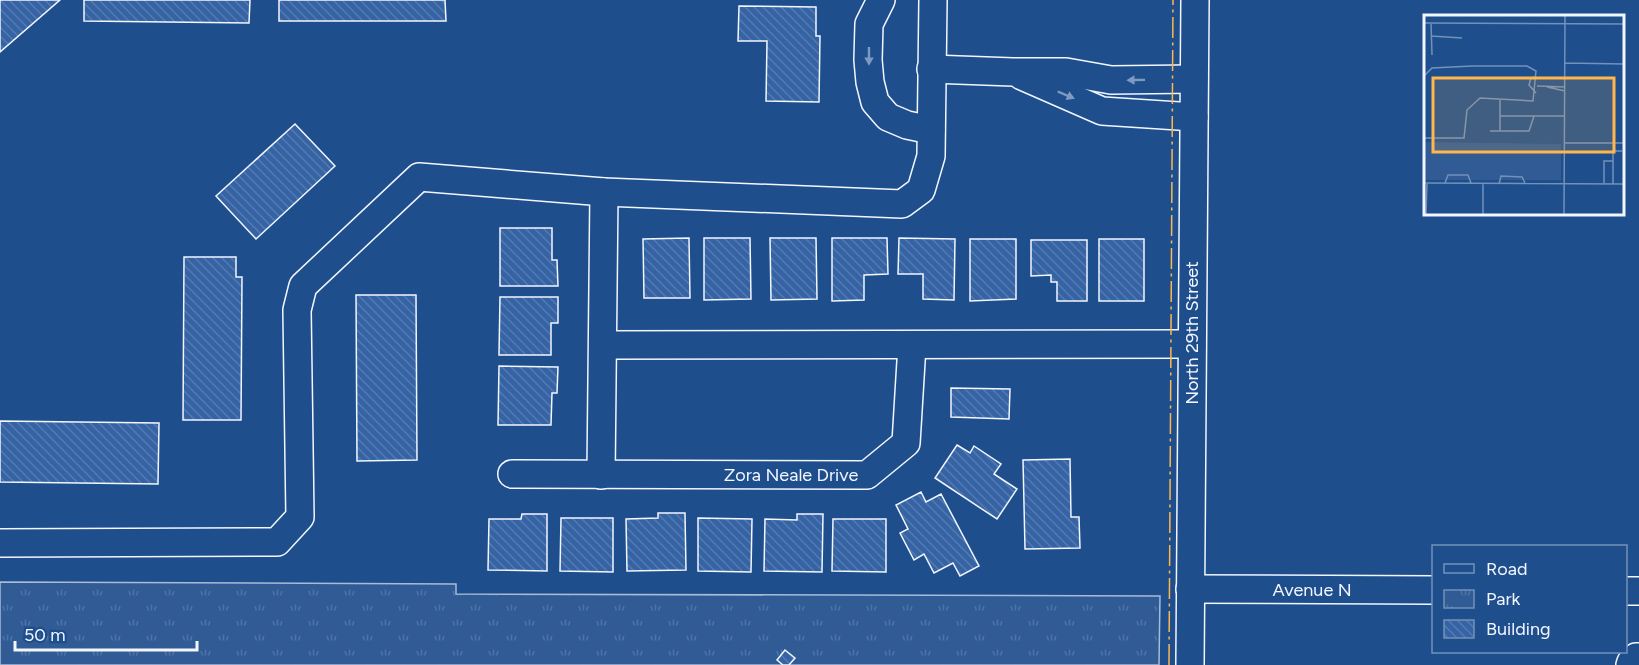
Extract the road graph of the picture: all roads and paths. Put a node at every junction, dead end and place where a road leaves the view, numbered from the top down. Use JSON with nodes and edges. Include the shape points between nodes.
{"nodes":[{"id":1,"x":881,"y":0,"type":"edge"},
{"id":2,"x":933,"y":0,"type":"edge"},
{"id":3,"x":1195,"y":0,"type":"edge"},
{"id":4,"x":931,"y":69,"type":"junction"},
{"id":5,"x":1013,"y":72,"type":"junction"},
{"id":6,"x":1194,"y":79,"type":"junction"},
{"id":7,"x":1194,"y":117,"type":"junction"},
{"id":8,"x":931,"y":130,"type":"junction"},
{"id":9,"x":604,"y":192,"type":"junction"},
{"id":10,"x":1192,"y":344,"type":"junction"},
{"id":11,"x":603,"y":345,"type":"junction"},
{"id":12,"x":912,"y":345,"type":"junction"},
{"id":13,"x":512,"y":474,"type":"dead end"},
{"id":14,"x":601,"y":475,"type":"junction"},
{"id":15,"x":0,"y":543,"type":"edge"},
{"id":16,"x":1190,"y":589,"type":"junction"},
{"id":17,"x":1432,"y":590,"type":"edge"},
{"id":18,"x":1639,"y":657,"type":"edge"},
{"id":19,"x":1190,"y":665,"type":"edge"},
{"id":20,"x":1630,"y":665,"type":"edge"}],
"edges":[{"from":1,"to":8,"type":"street","one_way":true,"via":[[870,24],[868,60],[875,102],[888,117]]},
{"from":2,"to":4,"type":"street"},
{"from":3,"to":6,"type":"street","name":"North 29th Street"},
{"from":4,"to":5,"type":"street"},
{"from":4,"to":8,"type":"street"},
{"from":6,"to":5,"type":"street","one_way":true,"via":[[1111,80],[1066,72]]},
{"from":5,"to":7,"type":"street","one_way":true,"via":[[1102,111]]},
{"from":6,"to":7,"type":"street","name":"North 29th Street"},
{"from":7,"to":10,"type":"street","name":"North 29th Street"},
{"from":8,"to":9,"type":"street","via":[[931,156],[921,190],[902,204]]},
{"from":9,"to":11,"type":"street"},
{"from":9,"to":15,"type":"street","via":[[419,177],[303,286],[297,310],[300,517],[277,542]]},
{"from":10,"to":12,"type":"street"},
{"from":10,"to":16,"type":"street","name":"North 29th Street"},
{"from":11,"to":12,"type":"street"},
{"from":11,"to":14,"type":"street"},
{"from":12,"to":14,"type":"street","name":"Zora Neale Drive","via":[[906,442],[867,475]]},
{"from":13,"to":14,"type":"street","name":"Zora Neale Drive"},
{"from":16,"to":17,"type":"street","name":"Avenue N"},
{"from":16,"to":19,"type":"street","name":"North 29th Street"},
{"from":18,"to":20,"type":"street"}]}
